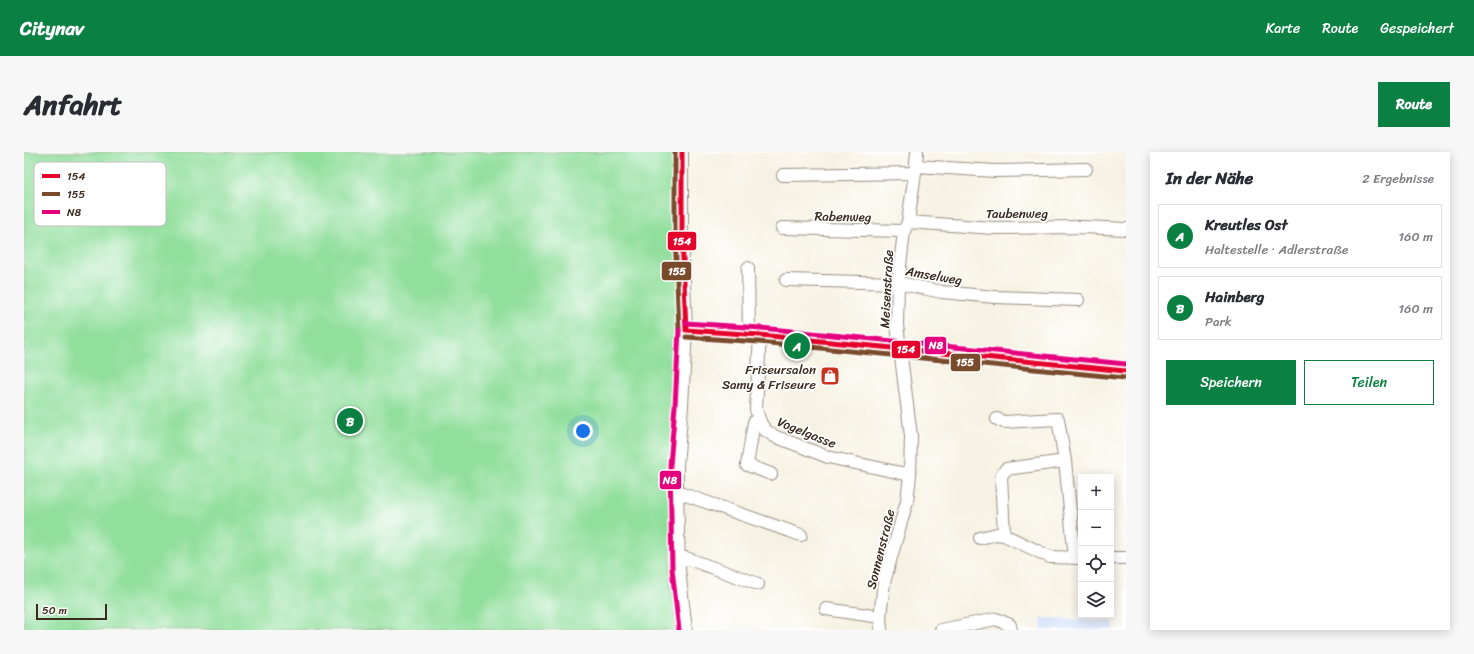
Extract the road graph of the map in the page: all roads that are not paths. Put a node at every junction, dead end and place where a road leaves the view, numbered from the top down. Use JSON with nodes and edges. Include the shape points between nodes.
{"nodes":[{"id":1,"x":682,"y":152,"type":"edge"},
{"id":2,"x":917,"y":152,"type":"edge"},
{"id":3,"x":1086,"y":169,"type":"dead end"},
{"id":4,"x":916,"y":170,"type":"junction"},
{"id":5,"x":783,"y":175,"type":"dead end"},
{"id":6,"x":906,"y":226,"type":"junction"},
{"id":7,"x":782,"y":228,"type":"dead end"},
{"id":8,"x":1126,"y":229,"type":"edge"},
{"id":9,"x":748,"y":268,"type":"dead end"},
{"id":10,"x":786,"y":280,"type":"dead end"},
{"id":11,"x":898,"y":283,"type":"junction"},
{"id":12,"x":1078,"y":300,"type":"dead end"},
{"id":13,"x":686,"y":330,"type":"junction"},
{"id":14,"x":754,"y":334,"type":"junction"},
{"id":15,"x":900,"y":348,"type":"junction"},
{"id":16,"x":1126,"y":371,"type":"edge"},
{"id":17,"x":758,"y":418,"type":"junction"},
{"id":18,"x":997,"y":420,"type":"dead end"},
{"id":19,"x":1065,"y":461,"type":"junction"},
{"id":20,"x":771,"y":474,"type":"dead end"},
{"id":21,"x":910,"y":475,"type":"junction"},
{"id":22,"x":677,"y":492,"type":"junction"},
{"id":23,"x":801,"y":535,"type":"dead end"},
{"id":24,"x":1004,"y":535,"type":"junction"},
{"id":25,"x":980,"y":538,"type":"dead end"},
{"id":26,"x":679,"y":557,"type":"junction"},
{"id":27,"x":1078,"y":558,"type":"edge"},
{"id":28,"x":1114,"y":558,"type":"edge"},
{"id":29,"x":1126,"y":558,"type":"edge"},
{"id":30,"x":758,"y":584,"type":"dead end"},
{"id":31,"x":826,"y":609,"type":"dead end"},
{"id":32,"x":880,"y":617,"type":"junction"},
{"id":33,"x":686,"y":630,"type":"edge"},
{"id":34,"x":881,"y":630,"type":"edge"},
{"id":35,"x":941,"y":630,"type":"edge"},
{"id":36,"x":1011,"y":630,"type":"edge"}],
"edges":[{"from":1,"to":13,"type":"street"},
{"from":2,"to":4,"type":"street","name":"Meisenstraße"},
{"from":3,"to":4,"type":"street"},
{"from":4,"to":5,"type":"street"},
{"from":4,"to":6,"type":"street","name":"Meisenstraße"},
{"from":6,"to":7,"type":"street","name":"Rabenweg"},
{"from":6,"to":8,"type":"street","name":"Taubenweg"},
{"from":6,"to":11,"type":"street","name":"Meisenstraße"},
{"from":9,"to":14,"type":"street"},
{"from":10,"to":11,"type":"street","name":"Amselweg"},
{"from":11,"to":12,"type":"street","name":"Amselweg","via":[[942,292],[988,297]]},
{"from":11,"to":15,"type":"street","name":"Meisenstraße","via":[[897,325]]},
{"from":13,"to":14,"type":"street"},
{"from":13,"to":22,"type":"street"},
{"from":14,"to":15,"type":"street"},
{"from":14,"to":17,"type":"street"},
{"from":15,"to":16,"type":"street"},
{"from":15,"to":21,"type":"street","name":"Meisenstraße","via":[[911,436]]},
{"from":17,"to":20,"type":"street","via":[[754,422],[747,465]]},
{"from":17,"to":21,"type":"street","name":"Vogelgasse","via":[[765,430],[774,436],[828,457]]},
{"from":18,"to":19,"type":"street","via":[[1004,422],[1058,419]]},
{"from":19,"to":24,"type":"street","via":[[1006,469],[1001,476]]},
{"from":19,"to":27,"type":"street"},
{"from":21,"to":32,"type":"street","name":"Sonnenstraße","via":[[908,501],[884,582]]},
{"from":22,"to":23,"type":"street"},
{"from":22,"to":26,"type":"street"},
{"from":24,"to":25,"type":"street"},
{"from":24,"to":27,"type":"street","via":[[1050,557]]},
{"from":26,"to":30,"type":"street"},
{"from":26,"to":33,"type":"street"},
{"from":28,"to":29,"type":"street"},
{"from":31,"to":32,"type":"street"},
{"from":32,"to":34,"type":"street","name":"Sonnenstraße"},
{"from":35,"to":36,"type":"street","via":[[996,619],[1010,625]]}]}
